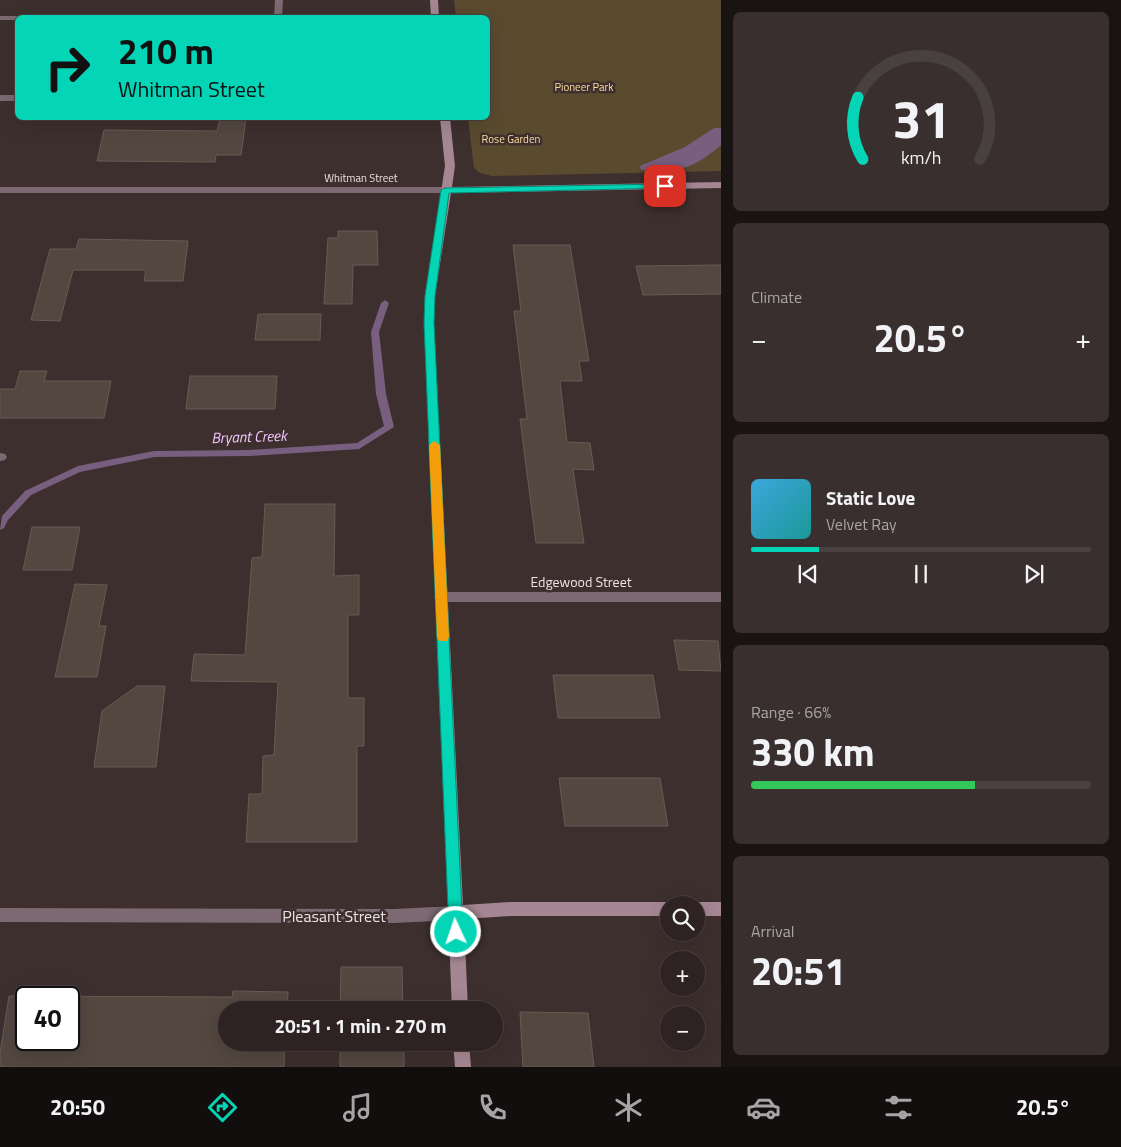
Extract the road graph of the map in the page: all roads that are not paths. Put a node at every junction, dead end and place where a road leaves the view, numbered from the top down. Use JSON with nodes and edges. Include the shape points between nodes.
{"nodes":[{"id":1,"x":279,"y":0,"type":"edge"},
{"id":2,"x":434,"y":0,"type":"edge"},
{"id":3,"x":278,"y":15,"type":"edge"},
{"id":4,"x":435,"y":15,"type":"edge"},
{"id":5,"x":0,"y":18,"type":"edge"},
{"id":6,"x":15,"y":18,"type":"edge"},
{"id":7,"x":0,"y":98,"type":"edge"},
{"id":8,"x":15,"y":98,"type":"edge"},
{"id":9,"x":445,"y":120,"type":"edge"},
{"id":10,"x":721,"y":185,"type":"edge"},
{"id":11,"x":0,"y":190,"type":"edge"},
{"id":12,"x":445,"y":190,"type":"junction"},
{"id":13,"x":441,"y":597,"type":"junction"},
{"id":14,"x":721,"y":598,"type":"edge"},
{"id":15,"x":660,"y":909,"type":"edge"},
{"id":16,"x":705,"y":909,"type":"edge"},
{"id":17,"x":721,"y":909,"type":"edge"},
{"id":18,"x":455,"y":913,"type":"junction"},
{"id":19,"x":0,"y":915,"type":"edge"},
{"id":20,"x":460,"y":1001,"type":"edge"},
{"id":21,"x":462,"y":1051,"type":"edge"},
{"id":22,"x":463,"y":1067,"type":"edge"}],
"edges":[{"from":1,"to":3,"type":"street"},
{"from":2,"to":4,"type":"street"},
{"from":5,"to":6,"type":"street"},
{"from":7,"to":8,"type":"street"},
{"from":9,"to":12,"type":"street","via":[[450,166]]},
{"from":10,"to":12,"type":"street","name":"Whitman Street"},
{"from":11,"to":12,"type":"street","name":"Whitman Street"},
{"from":12,"to":13,"type":"street","via":[[429,323]]},
{"from":13,"to":14,"type":"street","name":"Edgewood Street"},
{"from":13,"to":18,"type":"street"},
{"from":15,"to":18,"type":"street","name":"Pleasant Street","via":[[511,909]]},
{"from":16,"to":17,"type":"street"},
{"from":18,"to":19,"type":"street","name":"Pleasant Street","via":[[394,916]]},
{"from":18,"to":20,"type":"street"},
{"from":21,"to":22,"type":"street"}]}
